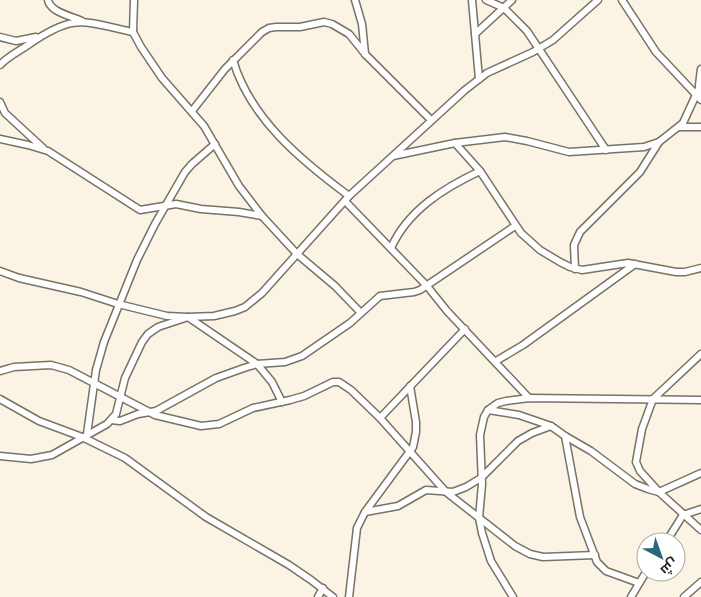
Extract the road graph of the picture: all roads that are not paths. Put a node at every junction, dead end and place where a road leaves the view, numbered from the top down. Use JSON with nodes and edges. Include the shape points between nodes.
{"nodes":[{"id":1,"x":48,"y":0,"type":"edge"},
{"id":2,"x":134,"y":0,"type":"edge"},
{"id":3,"x":355,"y":0,"type":"edge"},
{"id":4,"x":472,"y":0,"type":"edge"},
{"id":5,"x":486,"y":0,"type":"edge"},
{"id":6,"x":512,"y":0,"type":"edge"},
{"id":7,"x":598,"y":0,"type":"edge"},
{"id":8,"x":622,"y":0,"type":"edge"},
{"id":9,"x":504,"y":8,"type":"junction"},
{"id":10,"x":85,"y":22,"type":"junction"},
{"id":11,"x":133,"y":32,"type":"junction"},
{"id":12,"x":476,"y":34,"type":"junction"},
{"id":13,"x":40,"y":36,"type":"junction"},
{"id":14,"x":0,"y":37,"type":"edge"},
{"id":15,"x":540,"y":48,"type":"junction"},
{"id":16,"x":366,"y":55,"type":"junction"},
{"id":17,"x":233,"y":60,"type":"junction"},
{"id":18,"x":0,"y":65,"type":"edge"},
{"id":19,"x":701,"y":69,"type":"edge"},
{"id":20,"x":479,"y":79,"type":"junction"},
{"id":21,"x":700,"y":84,"type":"edge"},
{"id":22,"x":698,"y":94,"type":"edge"},
{"id":23,"x":701,"y":100,"type":"edge"},
{"id":24,"x":0,"y":102,"type":"edge"},
{"id":25,"x":192,"y":111,"type":"junction"},
{"id":26,"x":430,"y":120,"type":"junction"},
{"id":27,"x":701,"y":126,"type":"edge"},
{"id":28,"x":679,"y":127,"type":"junction"},
{"id":29,"x":0,"y":140,"type":"edge"},
{"id":30,"x":455,"y":142,"type":"junction"},
{"id":31,"x":659,"y":142,"type":"junction"},
{"id":32,"x":215,"y":144,"type":"junction"},
{"id":33,"x":45,"y":150,"type":"junction"},
{"id":34,"x":606,"y":150,"type":"junction"},
{"id":35,"x":392,"y":157,"type":"junction"},
{"id":36,"x":480,"y":171,"type":"junction"},
{"id":37,"x":347,"y":199,"type":"junction"},
{"id":38,"x":167,"y":204,"type":"junction"},
{"id":39,"x":262,"y":216,"type":"junction"},
{"id":40,"x":516,"y":226,"type":"junction"},
{"id":41,"x":390,"y":248,"type":"junction"},
{"id":42,"x":297,"y":254,"type":"junction"},
{"id":43,"x":635,"y":264,"type":"junction"},
{"id":44,"x":701,"y":268,"type":"edge"},
{"id":45,"x":575,"y":269,"type":"junction"},
{"id":46,"x":0,"y":271,"type":"edge"},
{"id":47,"x":427,"y":286,"type":"junction"},
{"id":48,"x":118,"y":304,"type":"junction"},
{"id":49,"x":362,"y":313,"type":"junction"},
{"id":50,"x":188,"y":317,"type":"junction"},
{"id":51,"x":465,"y":329,"type":"junction"},
{"id":52,"x":701,"y":354,"type":"edge"},
{"id":53,"x":496,"y":361,"type":"junction"},
{"id":54,"x":257,"y":364,"type":"junction"},
{"id":55,"x":0,"y":371,"type":"edge"},
{"id":56,"x":93,"y":383,"type":"junction"},
{"id":57,"x":410,"y":386,"type":"junction"},
{"id":58,"x":121,"y":396,"type":"junction"},
{"id":59,"x":529,"y":398,"type":"junction"},
{"id":60,"x":0,"y":399,"type":"edge"},
{"id":61,"x":654,"y":399,"type":"junction"},
{"id":62,"x":701,"y":400,"type":"edge"},
{"id":63,"x":282,"y":402,"type":"junction"},
{"id":64,"x":488,"y":410,"type":"junction"},
{"id":65,"x":149,"y":413,"type":"junction"},
{"id":66,"x":380,"y":418,"type":"junction"},
{"id":67,"x":111,"y":420,"type":"junction"},
{"id":68,"x":551,"y":426,"type":"junction"},
{"id":69,"x":84,"y":436,"type":"junction"},
{"id":70,"x":564,"y":436,"type":"junction"},
{"id":71,"x":410,"y":452,"type":"junction"},
{"id":72,"x":0,"y":456,"type":"edge"},
{"id":73,"x":701,"y":473,"type":"edge"},
{"id":74,"x":481,"y":478,"type":"junction"},
{"id":75,"x":446,"y":492,"type":"junction"},
{"id":76,"x":659,"y":492,"type":"junction"},
{"id":77,"x":701,"y":509,"type":"edge"},
{"id":78,"x":365,"y":512,"type":"junction"},
{"id":79,"x":683,"y":516,"type":"junction"},
{"id":80,"x":479,"y":518,"type":"junction"},
{"id":81,"x":701,"y":530,"type":"edge"},
{"id":82,"x":673,"y":532,"type":"edge"},
{"id":83,"x":595,"y":555,"type":"junction"},
{"id":84,"x":701,"y":582,"type":"edge"},
{"id":85,"x":639,"y":583,"type":"joint"},
{"id":86,"x":323,"y":588,"type":"junction"},
{"id":87,"x":318,"y":597,"type":"edge"},
{"id":88,"x":333,"y":597,"type":"edge"},
{"id":89,"x":349,"y":597,"type":"edge"},
{"id":90,"x":513,"y":597,"type":"edge"},
{"id":91,"x":631,"y":597,"type":"edge"},
{"id":92,"x":685,"y":597,"type":"edge"}],
"edges":[{"from":1,"to":10,"type":"street","via":[[54,9]]},
{"from":2,"to":11,"type":"street"},
{"from":3,"to":16,"type":"street"},
{"from":4,"to":12,"type":"street"},
{"from":5,"to":9,"type":"street"},
{"from":6,"to":9,"type":"street"},
{"from":7,"to":15,"type":"street"},
{"from":8,"to":22,"type":"street","via":[[651,46]]},
{"from":9,"to":12,"type":"street"},
{"from":9,"to":15,"type":"street"},
{"from":10,"to":11,"type":"street"},
{"from":10,"to":13,"type":"street","via":[[64,24]]},
{"from":11,"to":25,"type":"street","via":[[162,78]]},
{"from":12,"to":20,"type":"street"},
{"from":13,"to":14,"type":"street","via":[[16,40]]},
{"from":13,"to":18,"type":"street"},
{"from":15,"to":20,"type":"street"},
{"from":15,"to":34,"type":"street"},
{"from":16,"to":17,"type":"street","via":[[349,34],[324,22],[269,28]]},
{"from":16,"to":26,"type":"street"},
{"from":17,"to":25,"type":"street"},
{"from":17,"to":37,"type":"street","via":[[240,82],[264,119]]},
{"from":19,"to":21,"type":"street"},
{"from":20,"to":26,"type":"street"},
{"from":21,"to":22,"type":"street"},
{"from":22,"to":23,"type":"street"},
{"from":22,"to":28,"type":"street"},
{"from":24,"to":33,"type":"street","via":[[5,113]]},
{"from":25,"to":32,"type":"street"},
{"from":26,"to":35,"type":"street"},
{"from":27,"to":28,"type":"street"},
{"from":28,"to":31,"type":"street"},
{"from":29,"to":33,"type":"street"},
{"from":30,"to":34,"type":"street","via":[[505,137],[569,152]]},
{"from":30,"to":35,"type":"street"},
{"from":30,"to":36,"type":"street"},
{"from":31,"to":34,"type":"street","via":[[644,147]]},
{"from":31,"to":45,"type":"street","via":[[640,172],[580,232],[574,245]]},
{"from":32,"to":38,"type":"street","via":[[185,172]]},
{"from":32,"to":39,"type":"street","via":[[239,186]]},
{"from":33,"to":38,"type":"street","via":[[140,210]]},
{"from":35,"to":37,"type":"street"},
{"from":36,"to":40,"type":"street"},
{"from":36,"to":41,"type":"street","via":[[456,182],[429,201],[402,227]]},
{"from":37,"to":41,"type":"street"},
{"from":37,"to":42,"type":"street"},
{"from":38,"to":39,"type":"street"},
{"from":38,"to":48,"type":"street","via":[[154,224]]},
{"from":39,"to":42,"type":"street"},
{"from":40,"to":45,"type":"street","via":[[540,250]]},
{"from":40,"to":47,"type":"street"},
{"from":41,"to":47,"type":"street"},
{"from":42,"to":49,"type":"street"},
{"from":42,"to":50,"type":"street","via":[[245,307],[223,314]]},
{"from":43,"to":44,"type":"street","via":[[676,272]]},
{"from":43,"to":45,"type":"street"},
{"from":43,"to":53,"type":"street"},
{"from":46,"to":48,"type":"street"},
{"from":47,"to":49,"type":"street","via":[[414,292],[382,295]]},
{"from":47,"to":51,"type":"street"},
{"from":48,"to":50,"type":"street","via":[[167,316]]},
{"from":48,"to":56,"type":"street"},
{"from":49,"to":54,"type":"street","via":[[302,356],[285,362]]},
{"from":50,"to":54,"type":"street"},
{"from":50,"to":58,"type":"street","via":[[158,327],[148,334],[133,357]]},
{"from":51,"to":53,"type":"street"},
{"from":51,"to":57,"type":"street"},
{"from":52,"to":61,"type":"street"},
{"from":53,"to":59,"type":"street"},
{"from":54,"to":63,"type":"street","via":[[272,382]]},
{"from":54,"to":65,"type":"street","via":[[216,378]]},
{"from":55,"to":56,"type":"street","via":[[51,365]]},
{"from":56,"to":58,"type":"street"},
{"from":56,"to":69,"type":"street"},
{"from":57,"to":66,"type":"street"},
{"from":57,"to":71,"type":"street","via":[[416,432]]},
{"from":58,"to":65,"type":"street"},
{"from":58,"to":67,"type":"street","via":[[118,410]]},
{"from":59,"to":61,"type":"street"},
{"from":59,"to":64,"type":"street","via":[[506,401]]},
{"from":60,"to":69,"type":"street","via":[[39,421]]},
{"from":61,"to":62,"type":"street"},
{"from":61,"to":76,"type":"street","via":[[642,430],[636,462],[640,472]]},
{"from":63,"to":65,"type":"street","via":[[253,408],[211,426],[184,423]]},
{"from":63,"to":66,"type":"street","via":[[340,382]]},
{"from":64,"to":68,"type":"street","via":[[519,415]]},
{"from":64,"to":74,"type":"street","via":[[480,436]]},
{"from":65,"to":67,"type":"street","via":[[120,421]]},
{"from":66,"to":71,"type":"street"},
{"from":67,"to":69,"type":"street"},
{"from":68,"to":70,"type":"street"},
{"from":68,"to":74,"type":"street","via":[[518,441]]},
{"from":69,"to":72,"type":"street","via":[[57,453],[41,458]]},
{"from":69,"to":86,"type":"street","via":[[126,458],[206,517]]},
{"from":70,"to":76,"type":"street","via":[[591,451],[635,484]]},
{"from":70,"to":83,"type":"street","via":[[580,517]]},
{"from":71,"to":75,"type":"street"},
{"from":71,"to":78,"type":"street"},
{"from":73,"to":76,"type":"street"},
{"from":74,"to":75,"type":"street","via":[[460,490]]},
{"from":74,"to":80,"type":"street"},
{"from":75,"to":78,"type":"street","via":[[426,490],[398,506]]},
{"from":75,"to":80,"type":"street"},
{"from":76,"to":79,"type":"street"},
{"from":77,"to":79,"type":"street"},
{"from":78,"to":89,"type":"street","via":[[356,528]]},
{"from":79,"to":81,"type":"street"},
{"from":79,"to":82,"type":"street"},
{"from":80,"to":83,"type":"street","via":[[530,554],[552,558]]},
{"from":80,"to":90,"type":"street","via":[[487,552]]},
{"from":83,"to":85,"type":"street","via":[[606,571]]},
{"from":84,"to":92,"type":"street"},
{"from":85,"to":91,"type":"street"},
{"from":86,"to":87,"type":"street"},
{"from":86,"to":88,"type":"street"}]}
